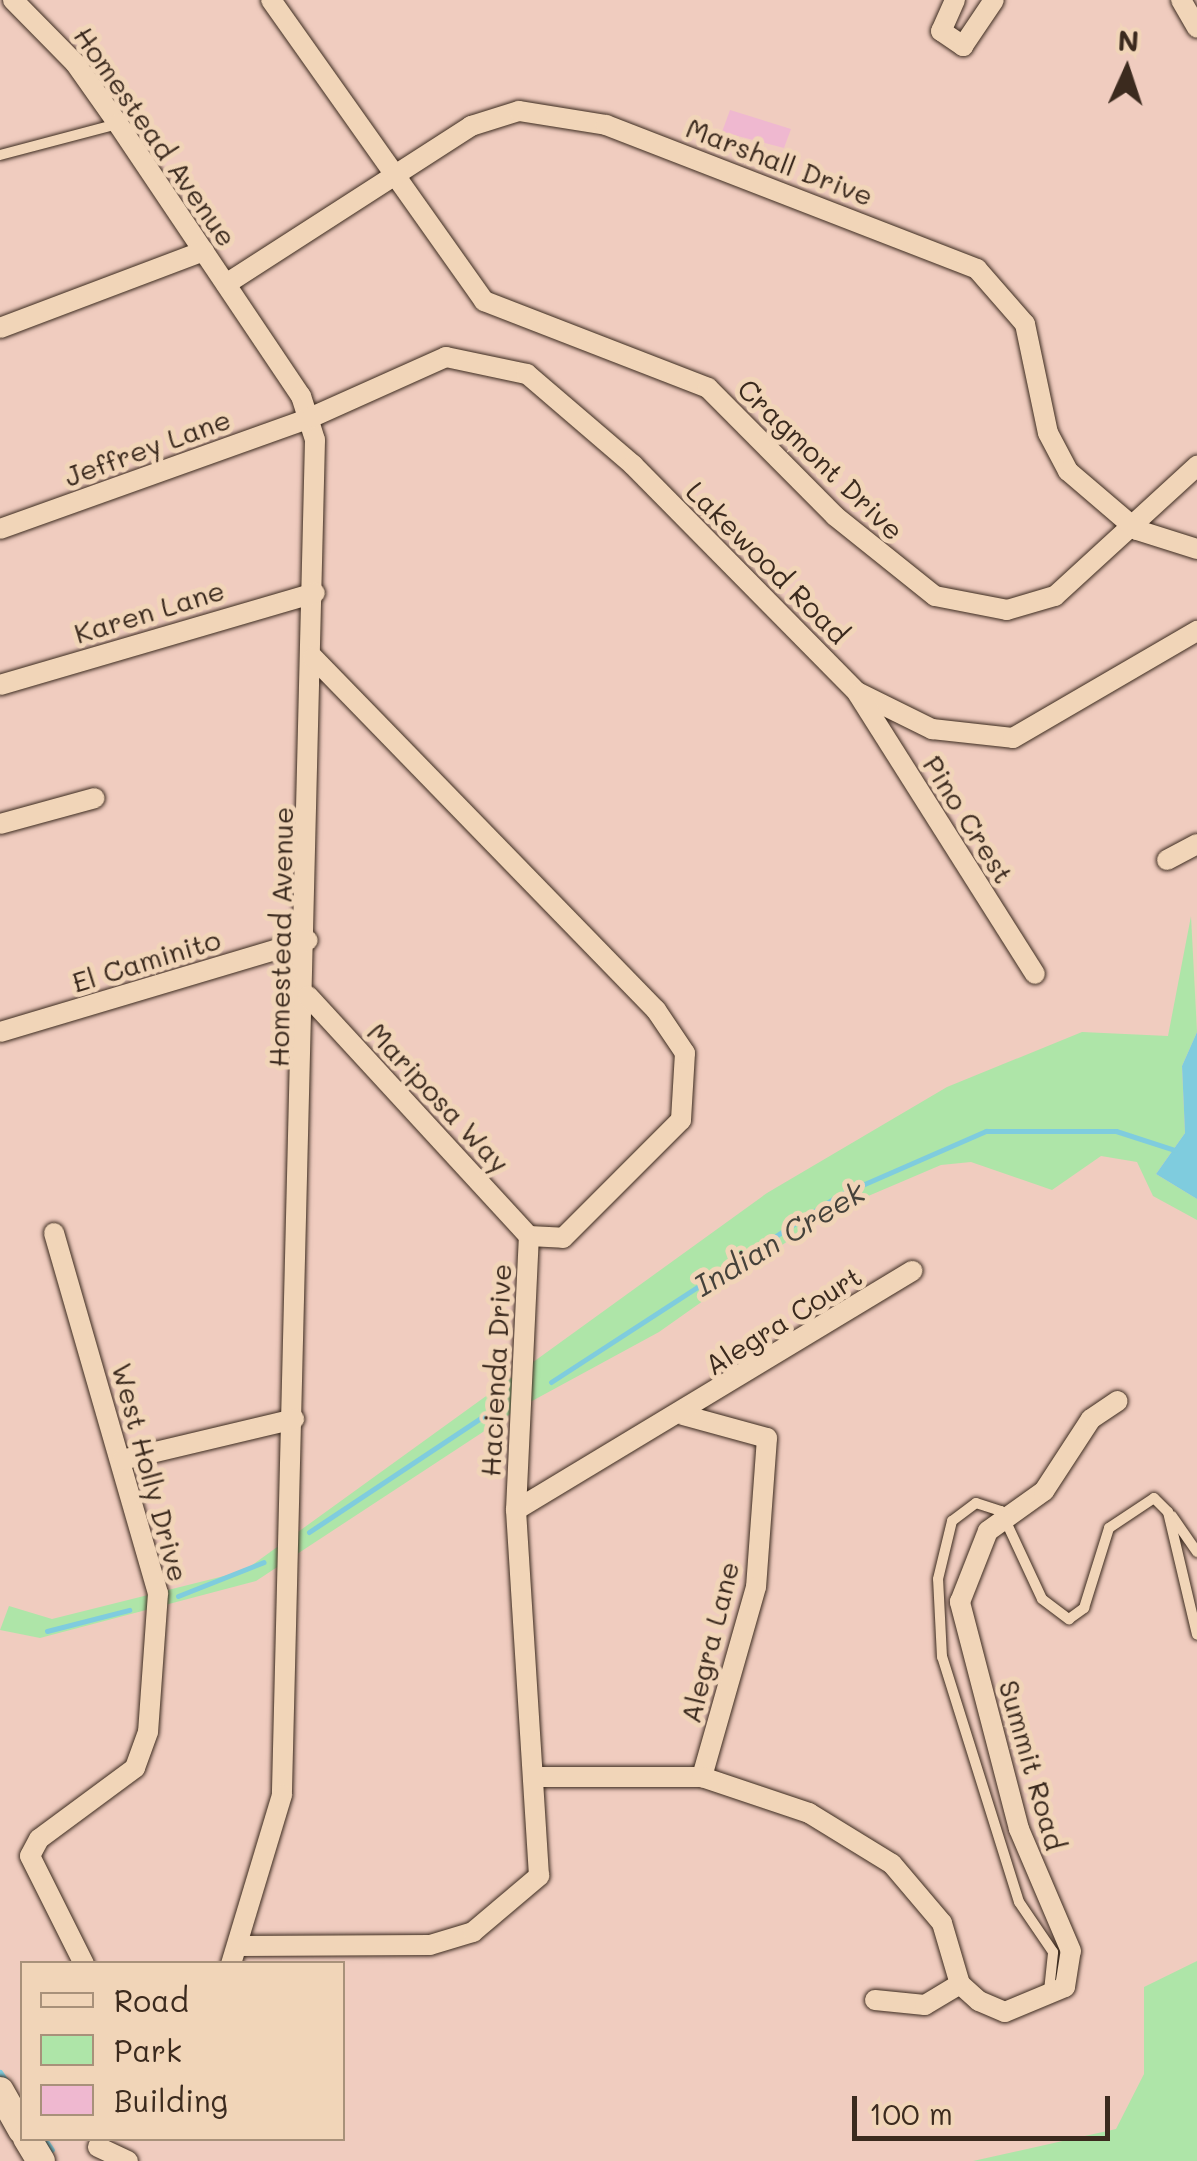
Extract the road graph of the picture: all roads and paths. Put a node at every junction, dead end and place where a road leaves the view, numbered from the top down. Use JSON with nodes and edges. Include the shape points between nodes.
{"nodes":[{"id":1,"x":13,"y":0,"type":"edge"},
{"id":2,"x":271,"y":0,"type":"edge"},
{"id":3,"x":955,"y":0,"type":"edge"},
{"id":4,"x":994,"y":0,"type":"edge"},
{"id":5,"x":1181,"y":0,"type":"edge"},
{"id":6,"x":1197,"y":28,"type":"edge"},
{"id":7,"x":118,"y":124,"type":"junction"},
{"id":8,"x":0,"y":155,"type":"edge"},
{"id":9,"x":397,"y":172,"type":"junction"},
{"id":10,"x":204,"y":251,"type":"junction"},
{"id":11,"x":226,"y":284,"type":"junction"},
{"id":12,"x":0,"y":328,"type":"edge"},
{"id":13,"x":312,"y":417,"type":"junction"},
{"id":14,"x":1197,"y":466,"type":"edge"},
{"id":15,"x":0,"y":529,"type":"edge"},
{"id":16,"x":1137,"y":530,"type":"junction"},
{"id":17,"x":1197,"y":548,"type":"edge"},
{"id":18,"x":314,"y":593,"type":"junction"},
{"id":19,"x":1197,"y":631,"type":"edge"},
{"id":20,"x":313,"y":657,"type":"junction"},
{"id":21,"x":0,"y":685,"type":"edge"},
{"id":22,"x":857,"y":692,"type":"junction"},
{"id":23,"x":95,"y":798,"type":"dead end"},
{"id":24,"x":0,"y":824,"type":"edge"},
{"id":25,"x":1197,"y":844,"type":"edge"},
{"id":26,"x":1168,"y":860,"type":"dead end"},
{"id":27,"x":308,"y":940,"type":"junction"},
{"id":28,"x":1035,"y":974,"type":"dead end"},
{"id":29,"x":308,"y":996,"type":"junction"},
{"id":30,"x":0,"y":1032,"type":"edge"},
{"id":31,"x":54,"y":1233,"type":"dead end"},
{"id":32,"x":529,"y":1236,"type":"junction"},
{"id":33,"x":912,"y":1271,"type":"dead end"},
{"id":34,"x":1118,"y":1401,"type":"dead end"},
{"id":35,"x":683,"y":1415,"type":"junction"},
{"id":36,"x":294,"y":1419,"type":"junction"},
{"id":37,"x":122,"y":1460,"type":"junction"},
{"id":38,"x":516,"y":1510,"type":"junction"},
{"id":39,"x":1168,"y":1512,"type":"junction"},
{"id":40,"x":1005,"y":1516,"type":"junction"},
{"id":41,"x":1197,"y":1552,"type":"edge"},
{"id":42,"x":1197,"y":1634,"type":"edge"},
{"id":43,"x":537,"y":1776,"type":"junction"},
{"id":44,"x":702,"y":1777,"type":"junction"},
{"id":45,"x":236,"y":1955,"type":"edge"},
{"id":46,"x":82,"y":1961,"type":"edge"},
{"id":47,"x":960,"y":1984,"type":"junction"},
{"id":48,"x":1048,"y":1998,"type":"junction"},
{"id":49,"x":875,"y":2000,"type":"dead end"},
{"id":50,"x":0,"y":2091,"type":"edge"},
{"id":51,"x":20,"y":2126,"type":"edge"},
{"id":52,"x":96,"y":2149,"type":"edge"},
{"id":53,"x":128,"y":2161,"type":"edge"}],
"edges":[{"from":1,"to":7,"type":"street","name":"Homestead Avenue","via":[[76,63]]},
{"from":2,"to":9,"type":"street","name":"Cragmont Drive"},
{"from":3,"to":4,"type":"street","via":[[940,30],[956,46],[976,37]]},
{"from":5,"to":6,"type":"street"},
{"from":7,"to":8,"type":"lane"},
{"from":7,"to":10,"type":"street","name":"Homestead Avenue"},
{"from":9,"to":11,"type":"street","name":"Marshall Drive"},
{"from":9,"to":16,"type":"street","name":"Cragmont Drive","via":[[484,300],[708,388],[835,516],[935,596],[980,610],[1032,605]]},
{"from":9,"to":16,"type":"street","name":"Marshall Drive","via":[[470,126],[547,111],[606,124],[962,260],[1006,293],[1025,324],[1056,453]]},
{"from":10,"to":11,"type":"street","name":"Homestead Avenue"},
{"from":10,"to":12,"type":"street"},
{"from":11,"to":13,"type":"street","name":"Homestead Avenue"},
{"from":13,"to":15,"type":"street","name":"Jeffrey Lane"},
{"from":13,"to":18,"type":"street","name":"Homestead Avenue"},
{"from":13,"to":22,"type":"street","name":"Lakewood Road","via":[[446,357],[527,374],[633,465]]},
{"from":14,"to":16,"type":"street","name":"Cragmont Drive"},
{"from":16,"to":17,"type":"street","name":"Marshall Drive"},
{"from":18,"to":20,"type":"street","name":"Homestead Avenue"},
{"from":18,"to":21,"type":"street","name":"Karen Lane"},
{"from":19,"to":22,"type":"street","name":"Lakewood Road","via":[[1013,738],[932,729]]},
{"from":20,"to":27,"type":"street","name":"Homestead Avenue"},
{"from":20,"to":32,"type":"street","name":"Hacienda Drive","via":[[656,1010],[685,1053],[681,1120],[563,1238]]},
{"from":22,"to":28,"type":"street","name":"Pino Crest"},
{"from":23,"to":24,"type":"street"},
{"from":25,"to":26,"type":"street"},
{"from":27,"to":29,"type":"street","name":"Homestead Avenue"},
{"from":27,"to":30,"type":"street","name":"El Caminito"},
{"from":29,"to":32,"type":"street","name":"Mariposa Way"},
{"from":29,"to":36,"type":"street","name":"Homestead Avenue"},
{"from":31,"to":37,"type":"street","name":"West Holly Drive"},
{"from":32,"to":38,"type":"street","name":"Hacienda Drive"},
{"from":33,"to":35,"type":"street","name":"Alegra Court"},
{"from":34,"to":40,"type":"street","name":"Summit Road","via":[[1091,1419],[1044,1491]]},
{"from":35,"to":38,"type":"street"},
{"from":35,"to":44,"type":"street","name":"Alegra Lane","via":[[767,1438],[756,1588]]},
{"from":36,"to":37,"type":"street"},
{"from":36,"to":45,"type":"street","name":"Homestead Avenue","via":[[282,1795]]},
{"from":37,"to":46,"type":"street","name":"West Holly Drive","via":[[158,1593],[148,1732],[135,1768],[40,1838],[30,1856]]},
{"from":38,"to":43,"type":"street","name":"Hacienda Drive"},
{"from":39,"to":40,"type":"lane","via":[[1154,1498],[1108,1528],[1084,1608],[1069,1619],[1042,1599]]},
{"from":39,"to":41,"type":"lane"},
{"from":39,"to":42,"type":"lane"},
{"from":40,"to":48,"type":"street","name":"Summit Road","via":[[974,1549],[961,1625],[1002,1737],[1019,1830],[1072,1951],[1065,1988]]},
{"from":40,"to":48,"type":"lane","via":[[976,1504],[952,1522],[937,1624],[995,1837],[1019,1902],[1053,1952]]},
{"from":43,"to":44,"type":"street"},
{"from":43,"to":45,"type":"street","name":"Hacienda Drive","via":[[539,1876],[473,1932],[430,1945]]},
{"from":44,"to":47,"type":"street","via":[[809,1813],[892,1864],[942,1922]]},
{"from":47,"to":48,"type":"street","via":[[1004,2012]]},
{"from":47,"to":49,"type":"street","via":[[925,2005]]},
{"from":50,"to":51,"type":"street"},
{"from":52,"to":53,"type":"street"}]}
